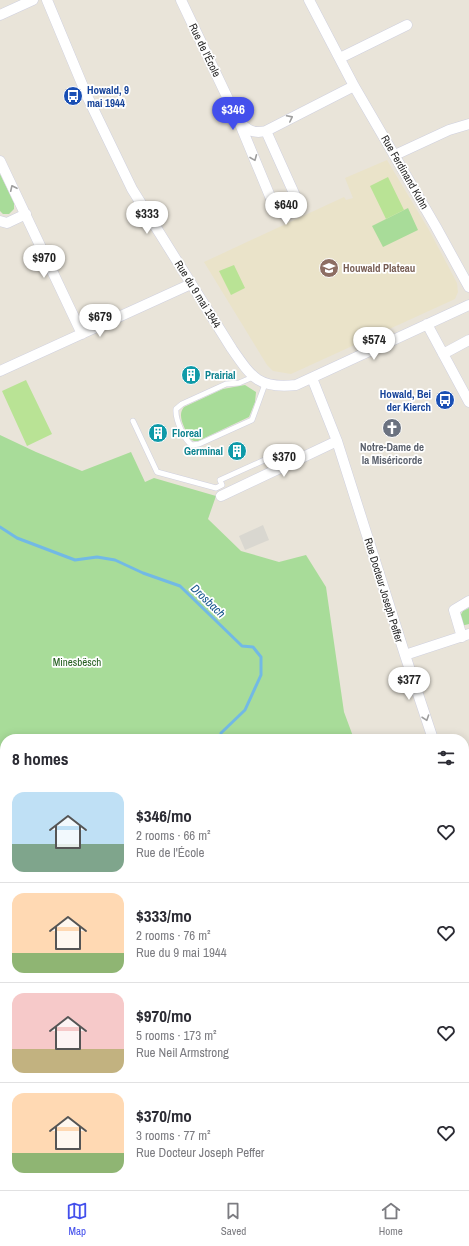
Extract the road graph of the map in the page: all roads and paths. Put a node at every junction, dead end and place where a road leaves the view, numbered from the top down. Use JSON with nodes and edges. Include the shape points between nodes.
{"nodes":[{"id":1,"x":33,"y":0,"type":"edge"},
{"id":2,"x":47,"y":0,"type":"edge"},
{"id":3,"x":181,"y":0,"type":"edge"},
{"id":4,"x":309,"y":0,"type":"edge"},
{"id":5,"x":0,"y":15,"type":"edge"},
{"id":6,"x":407,"y":25,"type":"dead end"},
{"id":7,"x":340,"y":58,"type":"junction"},
{"id":8,"x":354,"y":86,"type":"junction"},
{"id":9,"x":239,"y":122,"type":"junction"},
{"id":10,"x":469,"y":124,"type":"edge"},
{"id":11,"x":266,"y":130,"type":"junction"},
{"id":12,"x":395,"y":155,"type":"junction"},
{"id":13,"x":0,"y":161,"type":"edge"},
{"id":14,"x":26,"y":214,"type":"junction"},
{"id":15,"x":0,"y":221,"type":"edge"},
{"id":16,"x":466,"y":276,"type":"edge"},
{"id":17,"x":192,"y":284,"type":"junction"},
{"id":18,"x":469,"y":287,"type":"edge"},
{"id":19,"x":469,"y":304,"type":"edge"},
{"id":20,"x":427,"y":324,"type":"junction"},
{"id":21,"x":82,"y":334,"type":"junction"},
{"id":22,"x":469,"y":340,"type":"edge"},
{"id":23,"x":443,"y":354,"type":"junction"},
{"id":24,"x":1,"y":370,"type":"edge"},
{"id":25,"x":253,"y":377,"type":"junction"},
{"id":26,"x":312,"y":378,"type":"junction"},
{"id":27,"x":265,"y":384,"type":"junction"},
{"id":28,"x":469,"y":402,"type":"edge"},
{"id":29,"x":132,"y":421,"type":"dead end"},
{"id":30,"x":338,"y":441,"type":"junction"},
{"id":31,"x":272,"y":457,"type":"dead end"},
{"id":32,"x":219,"y":492,"type":"junction"},
{"id":33,"x":469,"y":601,"type":"edge"},
{"id":34,"x":465,"y":636,"type":"edge"},
{"id":35,"x":405,"y":655,"type":"junction"},
{"id":36,"x":431,"y":734,"type":"edge"}],
"edges":[{"from":1,"to":5,"type":"street"},
{"from":2,"to":17,"type":"street","name":"Rue du 9 mai 1944","via":[[87,96],[132,189]]},
{"from":3,"to":9,"type":"street","name":"Rue de l'École"},
{"from":4,"to":7,"type":"street","name":"Rue Ferdinand Kuhn"},
{"from":6,"to":7,"type":"street"},
{"from":7,"to":8,"type":"street","name":"Rue Ferdinand Kuhn"},
{"from":11,"to":8,"type":"street","one_way":true},
{"from":8,"to":12,"type":"street","name":"Rue Ferdinand Kuhn"},
{"from":9,"to":11,"type":"street","via":[[249,131]]},
{"from":9,"to":11,"type":"street","name":"Rue de l'École","one_way":true,"via":[[274,206],[285,215],[294,211],[297,200]]},
{"from":10,"to":12,"type":"street"},
{"from":12,"to":16,"type":"street","name":"Rue Ferdinand Kuhn"},
{"from":14,"to":13,"type":"street","one_way":true},
{"from":14,"to":15,"type":"street","via":[[8,223]]},
{"from":14,"to":21,"type":"street"},
{"from":16,"to":18,"type":"street","name":"Rue Ferdinand Kuhn"},
{"from":17,"to":21,"type":"street"},
{"from":17,"to":25,"type":"street","name":"Rue du 9 mai 1944","via":[[244,367]]},
{"from":19,"to":20,"type":"street","name":"Rue du 9 mai 1944"},
{"from":20,"to":23,"type":"street"},
{"from":20,"to":26,"type":"street","name":"Rue du 9 mai 1944"},
{"from":21,"to":24,"type":"street"},
{"from":22,"to":23,"type":"street"},
{"from":23,"to":28,"type":"street"},
{"from":25,"to":27,"type":"street","name":"Rue du 9 mai 1944"},
{"from":25,"to":27,"type":"lane","via":[[239,383],[226,384],[176,409],[175,415],[187,442],[192,445],[199,444],[252,420]]},
{"from":26,"to":27,"type":"street","name":"Rue du 9 mai 1944","via":[[296,385],[280,387]]},
{"from":26,"to":30,"type":"street","name":"Rue Docteur Joseph Peffer"},
{"from":29,"to":32,"type":"lane","via":[[157,472]]},
{"from":30,"to":32,"type":"street"},
{"from":30,"to":35,"type":"street","name":"Rue Docteur Joseph Peffer"},
{"from":31,"to":32,"type":"lane","via":[[220,480],[222,485]]},
{"from":33,"to":34,"type":"street","via":[[454,610]]},
{"from":34,"to":35,"type":"street"},
{"from":35,"to":36,"type":"street","name":"Rue Docteur Joseph Peffer","one_way":true}]}
